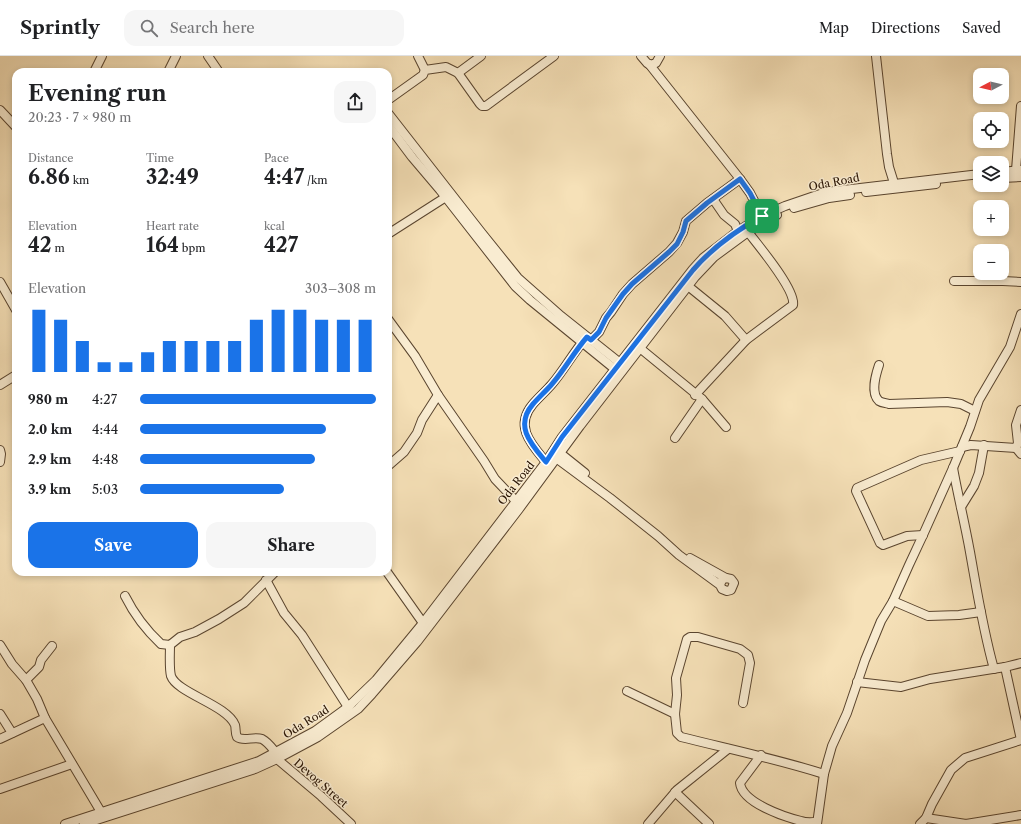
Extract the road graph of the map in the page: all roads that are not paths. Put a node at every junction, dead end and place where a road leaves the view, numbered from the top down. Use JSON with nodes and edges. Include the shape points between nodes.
{"nodes":[{"id":1,"x":102,"y":56,"type":"edge"},
{"id":2,"x":176,"y":56,"type":"edge"},
{"id":3,"x":208,"y":56,"type":"edge"},
{"id":4,"x":418,"y":56,"type":"edge"},
{"id":5,"x":481,"y":56,"type":"edge"},
{"id":6,"x":554,"y":56,"type":"edge"},
{"id":7,"x":641,"y":56,"type":"edge"},
{"id":8,"x":660,"y":56,"type":"edge"},
{"id":9,"x":876,"y":56,"type":"edge"},
{"id":10,"x":649,"y":64,"type":"junction"},
{"id":11,"x":96,"y":68,"type":"edge"},
{"id":12,"x":170,"y":68,"type":"edge"},
{"id":13,"x":216,"y":68,"type":"edge"},
{"id":14,"x":425,"y":70,"type":"junction"},
{"id":15,"x":458,"y":73,"type":"junction"},
{"id":16,"x":392,"y":97,"type":"edge"},
{"id":17,"x":1021,"y":106,"type":"edge"},
{"id":18,"x":1,"y":112,"type":"edge"},
{"id":19,"x":392,"y":119,"type":"edge"},
{"id":20,"x":12,"y":123,"type":"edge"},
{"id":21,"x":392,"y":130,"type":"edge"},
{"id":22,"x":1019,"y":172,"type":"edge"},
{"id":23,"x":973,"y":175,"type":"edge"},
{"id":24,"x":1009,"y":176,"type":"edge"},
{"id":25,"x":740,"y":179,"type":"junction"},
{"id":26,"x":973,"y":181,"type":"edge"},
{"id":27,"x":894,"y":183,"type":"junction"},
{"id":28,"x":448,"y":196,"type":"junction"},
{"id":29,"x":713,"y":199,"type":"junction"},
{"id":30,"x":762,"y":216,"type":"junction"},
{"id":31,"x":392,"y":231,"type":"edge"},
{"id":32,"x":738,"y":231,"type":"junction"},
{"id":33,"x":748,"y":232,"type":"junction"},
{"id":34,"x":954,"y":281,"type":"dead end"},
{"id":35,"x":0,"y":282,"type":"edge"},
{"id":36,"x":1021,"y":282,"type":"edge"},
{"id":37,"x":688,"y":286,"type":"junction"},
{"id":38,"x":12,"y":303,"type":"edge"},
{"id":39,"x":1021,"y":314,"type":"edge"},
{"id":40,"x":392,"y":324,"type":"edge"},
{"id":41,"x":587,"y":340,"type":"junction"},
{"id":42,"x":746,"y":340,"type":"junction"},
{"id":43,"x":641,"y":349,"type":"junction"},
{"id":44,"x":879,"y":365,"type":"dead end"},
{"id":45,"x":618,"y":366,"type":"junction"},
{"id":46,"x":12,"y":378,"type":"edge"},
{"id":47,"x":0,"y":385,"type":"edge"},
{"id":48,"x":438,"y":395,"type":"junction"},
{"id":49,"x":699,"y":397,"type":"junction"},
{"id":50,"x":1021,"y":410,"type":"edge"},
{"id":51,"x":975,"y":411,"type":"junction"},
{"id":52,"x":578,"y":423,"type":"junction"},
{"id":53,"x":726,"y":427,"type":"dead end"},
{"id":54,"x":675,"y":438,"type":"dead end"},
{"id":55,"x":984,"y":445,"type":"junction"},
{"id":56,"x":964,"y":447,"type":"junction"},
{"id":57,"x":1019,"y":447,"type":"edge"},
{"id":58,"x":0,"y":450,"type":"edge"},
{"id":59,"x":558,"y":455,"type":"junction"},
{"id":60,"x":0,"y":462,"type":"edge"},
{"id":61,"x":392,"y":462,"type":"edge"},
{"id":62,"x":546,"y":462,"type":"junction"},
{"id":63,"x":953,"y":468,"type":"junction"},
{"id":64,"x":958,"y":491,"type":"junction"},
{"id":65,"x":970,"y":492,"type":"junction"},
{"id":66,"x":516,"y":501,"type":"junction"},
{"id":67,"x":961,"y":506,"type":"junction"},
{"id":68,"x":923,"y":535,"type":"junction"},
{"id":69,"x":668,"y":543,"type":"junction"},
{"id":70,"x":270,"y":576,"type":"edge"},
{"id":71,"x":390,"y":576,"type":"edge"},
{"id":72,"x":726,"y":578,"type":"junction"},
{"id":73,"x":266,"y":580,"type":"junction"},
{"id":74,"x":720,"y":585,"type":"junction"},
{"id":75,"x":125,"y":596,"type":"dead end"},
{"id":76,"x":894,"y":601,"type":"junction"},
{"id":77,"x":980,"y":612,"type":"junction"},
{"id":78,"x":423,"y":623,"type":"junction"},
{"id":79,"x":170,"y":645,"type":"junction"},
{"id":80,"x":0,"y":646,"type":"edge"},
{"id":81,"x":52,"y":646,"type":"dead end"},
{"id":82,"x":1021,"y":663,"type":"edge"},
{"id":83,"x":1006,"y":667,"type":"junction"},
{"id":84,"x":994,"y":669,"type":"junction"},
{"id":85,"x":26,"y":680,"type":"junction"},
{"id":86,"x":857,"y":682,"type":"junction"},
{"id":87,"x":627,"y":691,"type":"dead end"},
{"id":88,"x":743,"y":703,"type":"dead end"},
{"id":89,"x":348,"y":708,"type":"junction"},
{"id":90,"x":0,"y":714,"type":"edge"},
{"id":91,"x":675,"y":714,"type":"junction"},
{"id":92,"x":45,"y":718,"type":"junction"},
{"id":93,"x":12,"y":733,"type":"junction"},
{"id":94,"x":0,"y":739,"type":"edge"},
{"id":95,"x":1021,"y":740,"type":"edge"},
{"id":96,"x":728,"y":749,"type":"junction"},
{"id":97,"x":761,"y":755,"type":"junction"},
{"id":98,"x":276,"y":756,"type":"junction"},
{"id":99,"x":72,"y":764,"type":"junction"},
{"id":100,"x":824,"y":774,"type":"junction"},
{"id":101,"x":0,"y":789,"type":"edge"},
{"id":102,"x":675,"y":792,"type":"junction"},
{"id":103,"x":101,"y":812,"type":"junction"},
{"id":104,"x":1021,"y":816,"type":"edge"},
{"id":105,"x":923,"y":821,"type":"edge"},
{"id":106,"x":347,"y":823,"type":"edge"},
{"id":107,"x":817,"y":823,"type":"edge"},
{"id":108,"x":65,"y":824,"type":"edge"},
{"id":109,"x":84,"y":824,"type":"edge"},
{"id":110,"x":648,"y":824,"type":"edge"},
{"id":111,"x":709,"y":824,"type":"edge"},
{"id":112,"x":966,"y":824,"type":"edge"}],
"edges":[{"from":1,"to":11,"type":"street"},
{"from":2,"to":12,"type":"street"},
{"from":3,"to":13,"type":"street"},
{"from":4,"to":14,"type":"street"},
{"from":5,"to":15,"type":"street"},
{"from":6,"to":15,"type":"street","via":[[486,106],[480,104]]},
{"from":7,"to":10,"type":"street"},
{"from":8,"to":10,"type":"street","via":[[654,64]]},
{"from":9,"to":27,"type":"street","via":[[887,154]]},
{"from":10,"to":25,"type":"street"},
{"from":14,"to":15,"type":"street","via":[[446,67]]},
{"from":14,"to":16,"type":"street","via":[[423,75]]},
{"from":17,"to":22,"type":"street"},
{"from":18,"to":20,"type":"street"},
{"from":19,"to":28,"type":"street"},
{"from":21,"to":28,"type":"street","via":[[412,157]]},
{"from":22,"to":24,"type":"street"},
{"from":23,"to":27,"type":"street","name":"Oda Road"},
{"from":25,"to":29,"type":"street"},
{"from":25,"to":30,"type":"street"},
{"from":26,"to":33,"type":"street","name":"Oda Road","via":[[829,198],[779,213]]},
{"from":27,"to":30,"type":"street","name":"Oda Road","via":[[826,192]]},
{"from":28,"to":31,"type":"street"},
{"from":28,"to":41,"type":"street","via":[[530,300]]},
{"from":29,"to":32,"type":"street"},
{"from":29,"to":41,"type":"street","via":[[686,221],[677,244],[632,284],[606,318],[599,332]]},
{"from":30,"to":32,"type":"street","name":"Oda Road"},
{"from":32,"to":45,"type":"street","name":"Oda Road","via":[[698,264]]},
{"from":33,"to":37,"type":"street","name":"Oda Road","via":[[714,257]]},
{"from":33,"to":42,"type":"street","via":[[774,266],[794,300],[792,305]]},
{"from":34,"to":36,"type":"street"},
{"from":35,"to":38,"type":"street"},
{"from":37,"to":42,"type":"street","via":[[725,316]]},
{"from":37,"to":43,"type":"street","name":"Oda Road"},
{"from":39,"to":51,"type":"street","via":[[1010,347]]},
{"from":40,"to":48,"type":"street","via":[[415,356]]},
{"from":41,"to":45,"type":"street"},
{"from":41,"to":62,"type":"street","via":[[524,418],[524,430],[531,444]]},
{"from":42,"to":49,"type":"street"},
{"from":43,"to":49,"type":"street"},
{"from":43,"to":52,"type":"street","name":"Oda Road"},
{"from":44,"to":51,"type":"street","via":[[874,379],[880,402],[947,402],[961,404]]},
{"from":45,"to":52,"type":"street","name":"Oda Road"},
{"from":46,"to":47,"type":"street"},
{"from":48,"to":61,"type":"street","via":[[413,439]]},
{"from":48,"to":66,"type":"street","via":[[495,479]]},
{"from":49,"to":53,"type":"street"},
{"from":49,"to":54,"type":"street"},
{"from":50,"to":57,"type":"street","via":[[1016,425]]},
{"from":51,"to":56,"type":"street"},
{"from":52,"to":59,"type":"street","name":"Oda Road"},
{"from":52,"to":62,"type":"street","name":"Oda Road"},
{"from":55,"to":56,"type":"street"},
{"from":55,"to":57,"type":"street"},
{"from":55,"to":65,"type":"street","via":[[979,472]]},
{"from":56,"to":63,"type":"street"},
{"from":56,"to":68,"type":"street","via":[[921,460],[857,488],[856,491],[880,543],[883,545],[907,536]]},
{"from":58,"to":60,"type":"street"},
{"from":59,"to":69,"type":"street"},
{"from":59,"to":98,"type":"street","name":"Oda Road","via":[[417,642],[358,709],[318,737]]},
{"from":62,"to":66,"type":"street","name":"Oda Road"},
{"from":63,"to":64,"type":"street"},
{"from":63,"to":68,"type":"street"},
{"from":64,"to":65,"type":"street"},
{"from":64,"to":67,"type":"street"},
{"from":65,"to":67,"type":"street"},
{"from":66,"to":78,"type":"street","name":"Oda Road"},
{"from":67,"to":77,"type":"street"},
{"from":68,"to":76,"type":"street"},
{"from":69,"to":72,"type":"street"},
{"from":69,"to":74,"type":"street","via":[[679,555]]},
{"from":70,"to":73,"type":"street"},
{"from":71,"to":78,"type":"street"},
{"from":72,"to":74,"type":"street"},
{"from":72,"to":74,"type":"street","via":[[734,583],[731,590],[724,591]]},
{"from":73,"to":79,"type":"street","via":[[244,603],[207,626],[180,637]]},
{"from":73,"to":89,"type":"street","via":[[284,613],[302,635]]},
{"from":75,"to":79,"type":"street","via":[[132,610],[160,644]]},
{"from":76,"to":77,"type":"street","via":[[928,616]]},
{"from":76,"to":86,"type":"street","via":[[882,621]]},
{"from":77,"to":84,"type":"street"},
{"from":78,"to":89,"type":"street","name":"Oda Road","via":[[376,680]]},
{"from":79,"to":98,"type":"street","name":"Devog Street","via":[[171,677],[183,688],[226,713],[235,724],[236,737],[261,739],[267,742]]},
{"from":80,"to":85,"type":"street"},
{"from":81,"to":85,"type":"street","via":[[39,667]]},
{"from":82,"to":83,"type":"street"},
{"from":83,"to":84,"type":"street"},
{"from":83,"to":95,"type":"street"},
{"from":84,"to":86,"type":"street","via":[[930,679],[901,687]]},
{"from":85,"to":92,"type":"street"},
{"from":86,"to":100,"type":"street"},
{"from":87,"to":91,"type":"street"},
{"from":88,"to":91,"type":"street","via":[[750,663],[748,655],[740,649],[692,636],[687,639],[676,678]]},
{"from":89,"to":98,"type":"street","name":"Oda Road"},
{"from":90,"to":93,"type":"street"},
{"from":91,"to":96,"type":"street","via":[[677,733],[681,737]]},
{"from":92,"to":93,"type":"street"},
{"from":92,"to":99,"type":"street"},
{"from":93,"to":94,"type":"street"},
{"from":95,"to":105,"type":"street","via":[[965,758],[951,770]]},
{"from":96,"to":97,"type":"street"},
{"from":96,"to":102,"type":"street"},
{"from":97,"to":100,"type":"street"},
{"from":97,"to":107,"type":"street","via":[[740,783],[744,793],[763,808],[803,822]]},
{"from":98,"to":103,"type":"street","name":"Oda Road"},
{"from":98,"to":106,"type":"street","name":"Devog Street"},
{"from":98,"to":109,"type":"street","name":"Oda Road","via":[[231,777]]},
{"from":99,"to":101,"type":"street"},
{"from":99,"to":103,"type":"street"},
{"from":100,"to":107,"type":"street"},
{"from":102,"to":110,"type":"street"},
{"from":102,"to":111,"type":"street"},
{"from":103,"to":108,"type":"street","name":"Oda Road"},
{"from":104,"to":112,"type":"street"},
{"from":105,"to":112,"type":"street"}]}
